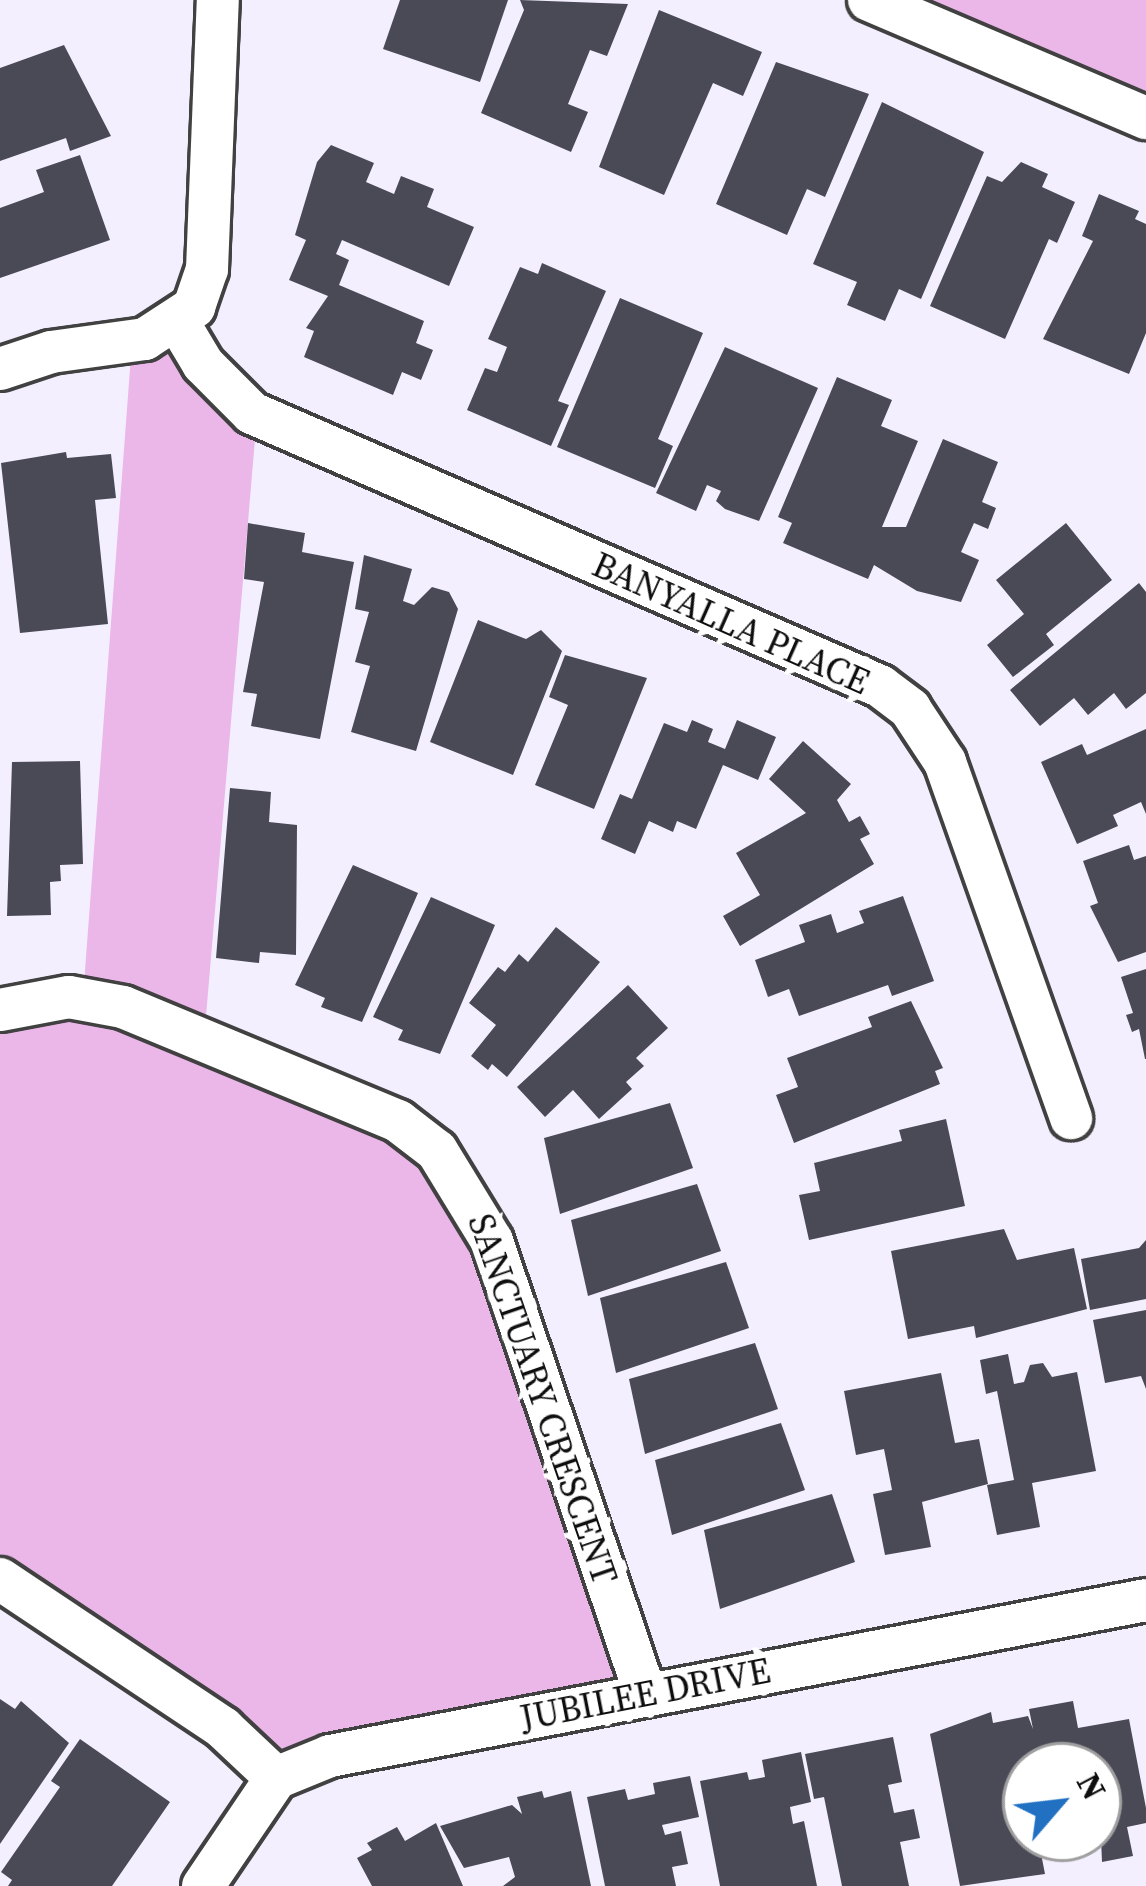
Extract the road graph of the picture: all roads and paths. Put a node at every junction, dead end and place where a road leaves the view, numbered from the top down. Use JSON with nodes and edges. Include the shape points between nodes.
{"nodes":[{"id":1,"x":218,"y":0,"type":"edge"},
{"id":2,"x":869,"y":0,"type":"edge"},
{"id":3,"x":1146,"y":118,"type":"edge"},
{"id":4,"x":178,"y":322,"type":"junction"},
{"id":5,"x":0,"y":369,"type":"edge"},
{"id":6,"x":0,"y":1010,"type":"edge"},
{"id":7,"x":1070,"y":1118,"type":"dead end"},
{"id":8,"x":0,"y":1579,"type":"edge"},
{"id":9,"x":1146,"y":1600,"type":"edge"},
{"id":10,"x":645,"y":1694,"type":"junction"},
{"id":11,"x":276,"y":1778,"type":"junction"},
{"id":12,"x":203,"y":1886,"type":"edge"}],
"edges":[{"from":1,"to":4,"type":"street","via":[[206,269],[194,307]]},
{"from":2,"to":3,"type":"street"},
{"from":4,"to":5,"type":"street","via":[[146,339],[51,352]]},
{"from":4,"to":7,"type":"street","name":"BANYALLA PLACE","via":[[203,364],[252,413],[880,686],[910,710],[946,762]]},
{"from":6,"to":10,"type":"street","name":"SANCTUARY CRESCENT","via":[[45,998],[96,998],[398,1121],[437,1151],[492,1241]]},
{"from":8,"to":11,"type":"street","via":[[223,1728]]},
{"from":9,"to":10,"type":"street","name":"JUBILEE DRIVE"},
{"from":10,"to":11,"type":"street","name":"JUBILEE DRIVE","via":[[353,1750]]},
{"from":11,"to":12,"type":"street"}]}
